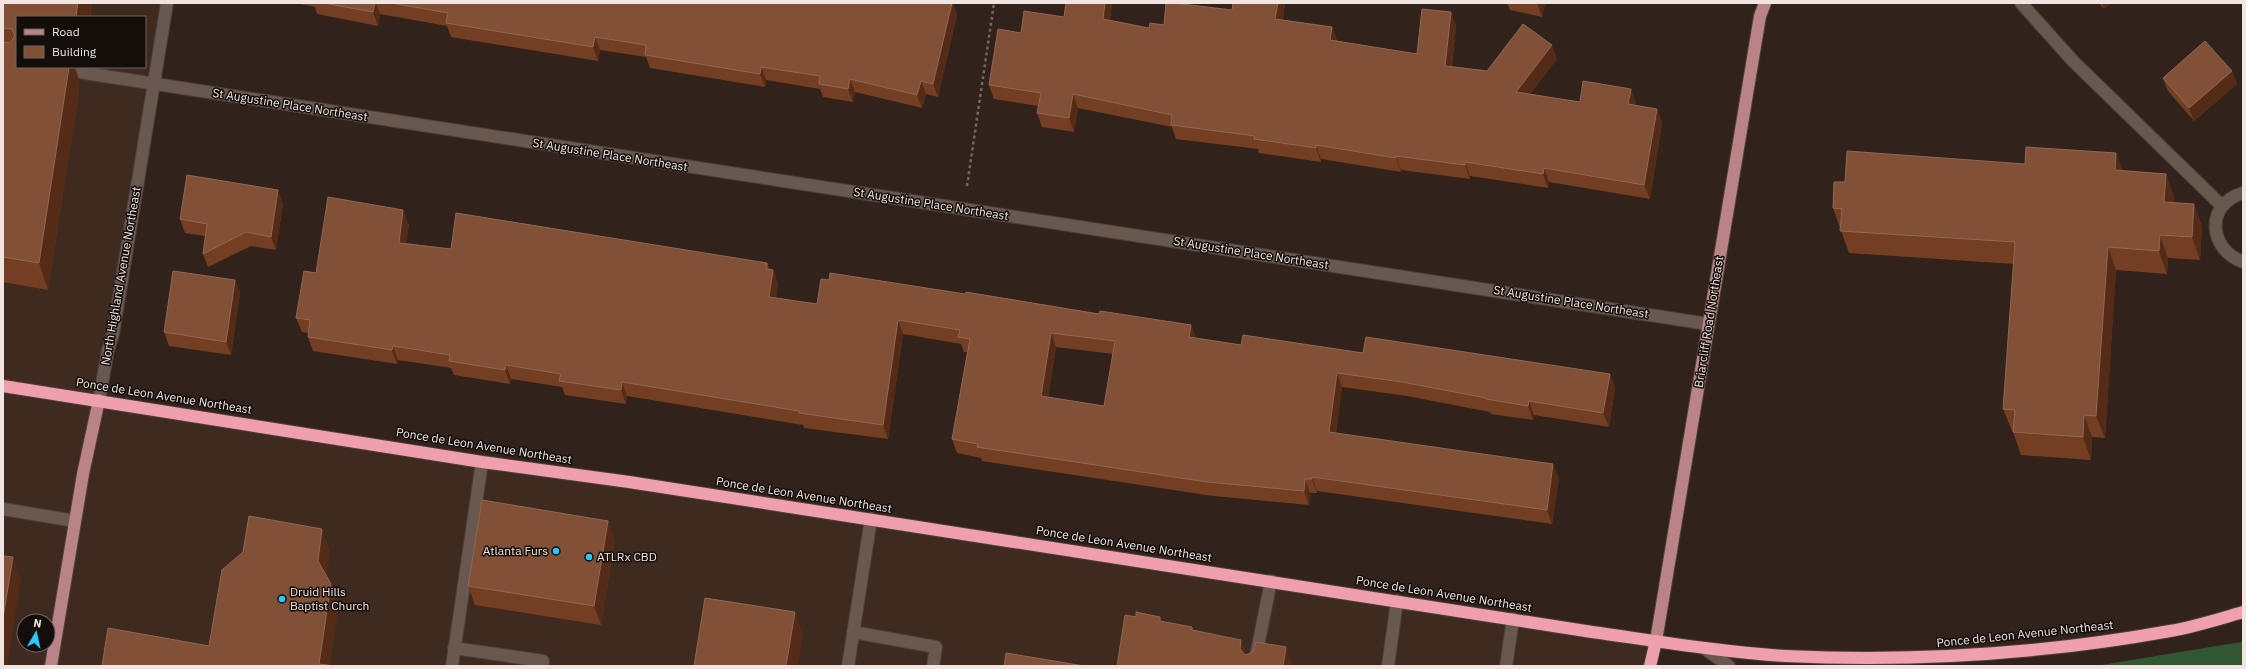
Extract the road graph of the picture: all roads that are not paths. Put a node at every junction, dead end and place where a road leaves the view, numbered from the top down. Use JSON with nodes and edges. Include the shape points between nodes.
{"nodes":[{"id":1,"x":167,"y":3,"type":"edge"},
{"id":2,"x":1765,"y":3,"type":"edge"},
{"id":3,"x":2021,"y":3,"type":"edge"},
{"id":4,"x":52,"y":68,"type":"edge"},
{"id":5,"x":153,"y":84,"type":"junction"},
{"id":6,"x":2243,"y":193,"type":"edge"},
{"id":7,"x":2222,"y":206,"type":"junction"},
{"id":8,"x":2243,"y":262,"type":"edge"},
{"id":9,"x":1708,"y":324,"type":"junction"},
{"id":10,"x":3,"y":386,"type":"edge"},
{"id":11,"x":99,"y":400,"type":"junction"},
{"id":12,"x":482,"y":462,"type":"junction"},
{"id":13,"x":3,"y":510,"type":"edge"},
{"id":14,"x":871,"y":520,"type":"junction"},
{"id":15,"x":75,"y":521,"type":"junction"},
{"id":16,"x":1271,"y":581,"type":"junction"},
{"id":17,"x":1397,"y":601,"type":"junction"},
{"id":18,"x":2243,"y":612,"type":"edge"},
{"id":19,"x":1513,"y":619,"type":"junction"},
{"id":20,"x":853,"y":632,"type":"junction"},
{"id":21,"x":1656,"y":641,"type":"junction"},
{"id":22,"x":454,"y":648,"type":"junction"},
{"id":23,"x":1704,"y":648,"type":"junction"},
{"id":24,"x":51,"y":666,"type":"edge"},
{"id":25,"x":452,"y":666,"type":"edge"},
{"id":26,"x":542,"y":666,"type":"edge"},
{"id":27,"x":848,"y":666,"type":"edge"},
{"id":28,"x":933,"y":666,"type":"edge"},
{"id":29,"x":1254,"y":666,"type":"edge"},
{"id":30,"x":1388,"y":666,"type":"edge"},
{"id":31,"x":1506,"y":666,"type":"edge"},
{"id":32,"x":1650,"y":666,"type":"edge"},
{"id":33,"x":1729,"y":666,"type":"edge"}],
"edges":[{"from":1,"to":5,"type":"street","name":"North Highland Avenue Northeast"},
{"from":2,"to":9,"type":"main road","name":"Briarcliff Road Northeast","via":[[1760,16]]},
{"from":3,"to":7,"type":"street","via":[[2074,60]]},
{"from":4,"to":5,"type":"street","name":"St Augustine Place Northeast"},
{"from":5,"to":9,"type":"street","name":"St Augustine Place Northeast"},
{"from":5,"to":11,"type":"street","name":"North Highland Avenue Northeast","via":[[113,334]]},
{"from":6,"to":7,"type":"street","via":[[2231,198]]},
{"from":7,"to":8,"type":"street","via":[[2215,228],[2217,240],[2223,250]]},
{"from":9,"to":21,"type":"main road","name":"Briarcliff Road Northeast"},
{"from":10,"to":11,"type":"highway","name":"Ponce de Leon Avenue Northeast"},
{"from":11,"to":12,"type":"highway","name":"Ponce de Leon Avenue Northeast"},
{"from":11,"to":15,"type":"main road","name":"North Highland Avenue Northeast"},
{"from":12,"to":14,"type":"highway","name":"Ponce de Leon Avenue Northeast"},
{"from":12,"to":22,"type":"street"},
{"from":13,"to":15,"type":"street"},
{"from":14,"to":16,"type":"highway","name":"Ponce de Leon Avenue Northeast"},
{"from":14,"to":20,"type":"street"},
{"from":15,"to":24,"type":"main road","name":"North Highland Avenue Northeast"},
{"from":16,"to":17,"type":"highway","name":"Ponce de Leon Avenue Northeast"},
{"from":16,"to":29,"type":"street"},
{"from":17,"to":19,"type":"highway","name":"Ponce de Leon Avenue Northeast"},
{"from":17,"to":30,"type":"street"},
{"from":18,"to":23,"type":"highway","name":"Ponce de Leon Avenue Northeast","via":[[2171,631],[1959,657],[1784,656]]},
{"from":19,"to":21,"type":"highway","name":"Ponce de Leon Avenue Northeast"},
{"from":19,"to":31,"type":"street"},
{"from":20,"to":27,"type":"street"},
{"from":20,"to":28,"type":"street","via":[[936,646]]},
{"from":21,"to":23,"type":"highway","name":"Ponce de Leon Avenue Northeast"},
{"from":21,"to":32,"type":"highway"},
{"from":22,"to":25,"type":"street"},
{"from":22,"to":26,"type":"street","via":[[543,661]]},
{"from":23,"to":33,"type":"street"}]}
